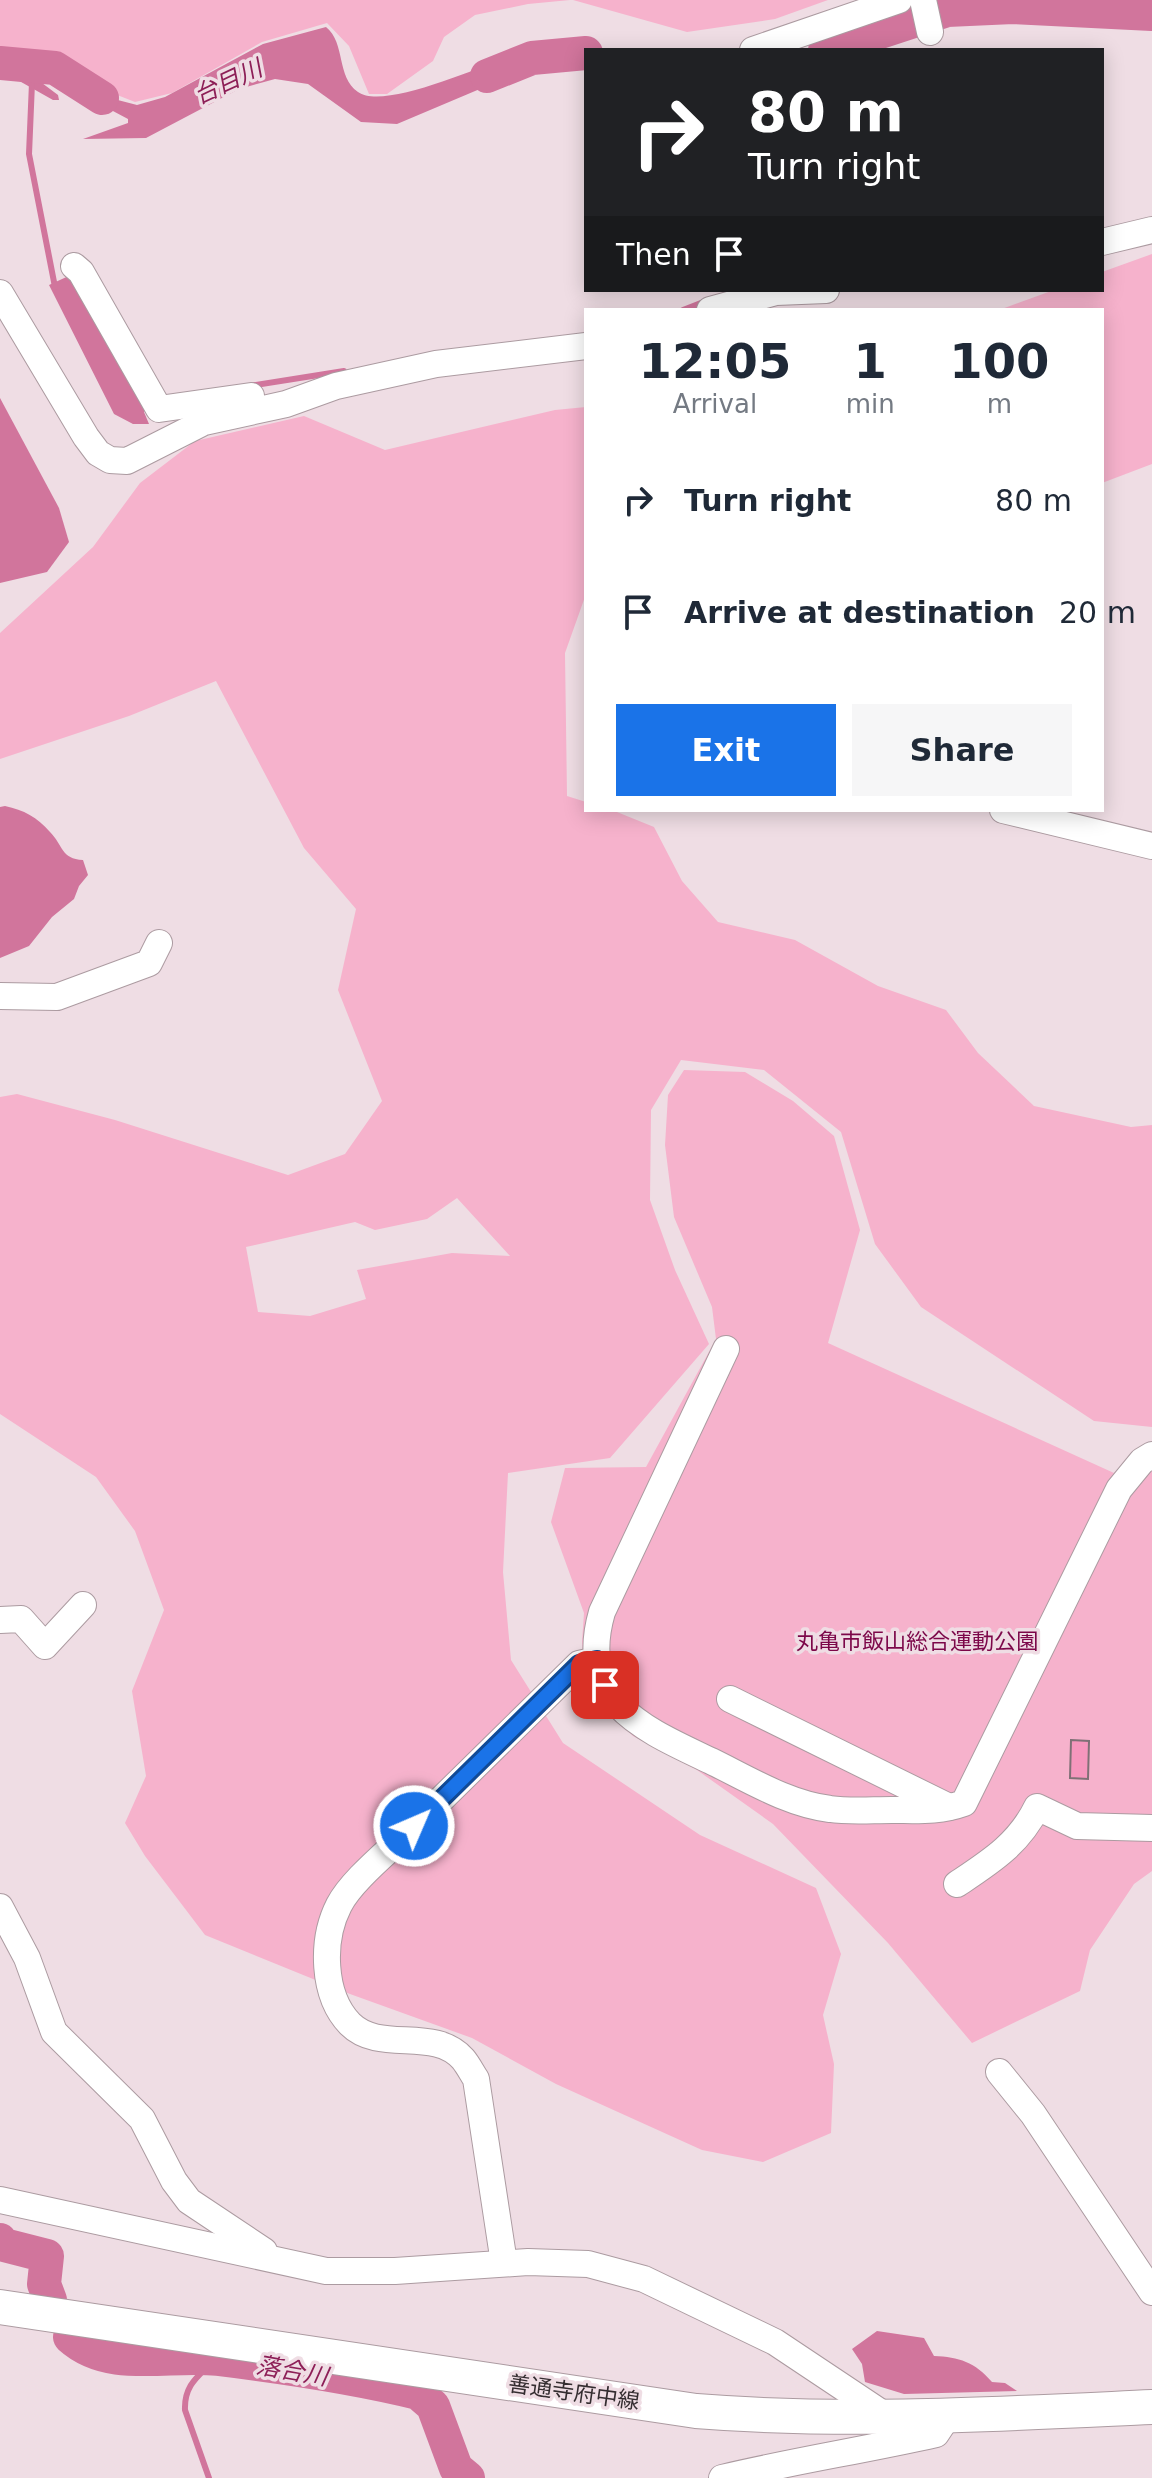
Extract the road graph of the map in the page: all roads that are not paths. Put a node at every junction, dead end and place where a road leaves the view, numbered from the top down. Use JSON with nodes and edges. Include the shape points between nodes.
{"nodes":[{"id":1,"x":921,"y":12,"type":"edge"},
{"id":2,"x":762,"y":48,"type":"edge"},
{"id":3,"x":1152,"y":230,"type":"edge"},
{"id":4,"x":1104,"y":242,"type":"edge"},
{"id":5,"x":74,"y":266,"type":"dead end"},
{"id":6,"x":773,"y":292,"type":"edge"},
{"id":7,"x":0,"y":293,"type":"edge"},
{"id":8,"x":717,"y":308,"type":"edge"},
{"id":9,"x":584,"y":346,"type":"edge"},
{"id":10,"x":319,"y":392,"type":"junction"},
{"id":11,"x":1011,"y":812,"type":"edge"},
{"id":12,"x":1152,"y":846,"type":"edge"},
{"id":13,"x":159,"y":943,"type":"dead end"},
{"id":14,"x":0,"y":996,"type":"edge"},
{"id":15,"x":726,"y":1349,"type":"dead end"},
{"id":16,"x":1152,"y":1455,"type":"edge"},
{"id":17,"x":83,"y":1605,"type":"dead end"},
{"id":18,"x":0,"y":1620,"type":"edge"},
{"id":19,"x":597,"y":1660,"type":"junction"},
{"id":20,"x":730,"y":1699,"type":"dead end"},
{"id":21,"x":950,"y":1808,"type":"junction"},
{"id":22,"x":1152,"y":1828,"type":"edge"},
{"id":23,"x":957,"y":1884,"type":"dead end"},
{"id":24,"x":0,"y":1907,"type":"edge"},
{"id":25,"x":999,"y":2072,"type":"dead end"},
{"id":26,"x":0,"y":2200,"type":"edge"},
{"id":27,"x":277,"y":2260,"type":"junction"},
{"id":28,"x":504,"y":2263,"type":"junction"},
{"id":29,"x":1152,"y":2292,"type":"edge"},
{"id":30,"x":0,"y":2307,"type":"edge"},
{"id":31,"x":1152,"y":2407,"type":"edge"},
{"id":32,"x":948,"y":2416,"type":"junction"},
{"id":33,"x":881,"y":2423,"type":"junction"},
{"id":34,"x":722,"y":2478,"type":"edge"}],
"edges":[{"from":1,"to":2,"type":"street"},
{"from":3,"to":4,"type":"street"},
{"from":5,"to":10,"type":"street","via":[[159,409]]},
{"from":6,"to":8,"type":"street"},
{"from":7,"to":10,"type":"street","via":[[86,437],[110,460],[127,461],[204,422]]},
{"from":9,"to":10,"type":"street","via":[[436,364]]},
{"from":11,"to":12,"type":"street"},
{"from":13,"to":14,"type":"street","via":[[149,963],[57,997]]},
{"from":15,"to":19,"type":"street","via":[[602,1612],[595,1635]]},
{"from":16,"to":21,"type":"street","via":[[1119,1489],[981,1774],[964,1803]]},
{"from":17,"to":18,"type":"street","via":[[45,1646],[21,1619]]},
{"from":19,"to":21,"type":"street","via":[[605,1685],[643,1729],[784,1796],[829,1809]]},
{"from":19,"to":28,"type":"street","via":[[579,1664],[373,1866],[340,1903],[328,1936],[335,2005],[353,2027],[375,2037],[440,2043],[462,2057],[476,2079]]},
{"from":20,"to":21,"type":"street"},
{"from":22,"to":23,"type":"street","via":[[1077,1826],[1037,1807],[1010,1847]]},
{"from":24,"to":27,"type":"street","via":[[27,1958],[54,2032],[142,2119],[189,2201]]},
{"from":25,"to":29,"type":"street"},
{"from":26,"to":27,"type":"street"},
{"from":27,"to":28,"type":"street","via":[[326,2271]]},
{"from":28,"to":33,"type":"street","via":[[588,2264],[644,2279],[775,2342]]},
{"from":30,"to":33,"type":"main road","name":"善通寺府中線","via":[[696,2411]]},
{"from":31,"to":32,"type":"main road","name":"善通寺府中線"},
{"from":32,"to":33,"type":"main road","name":"善通寺府中線"},
{"from":32,"to":34,"type":"street","via":[[936,2434]]}]}
